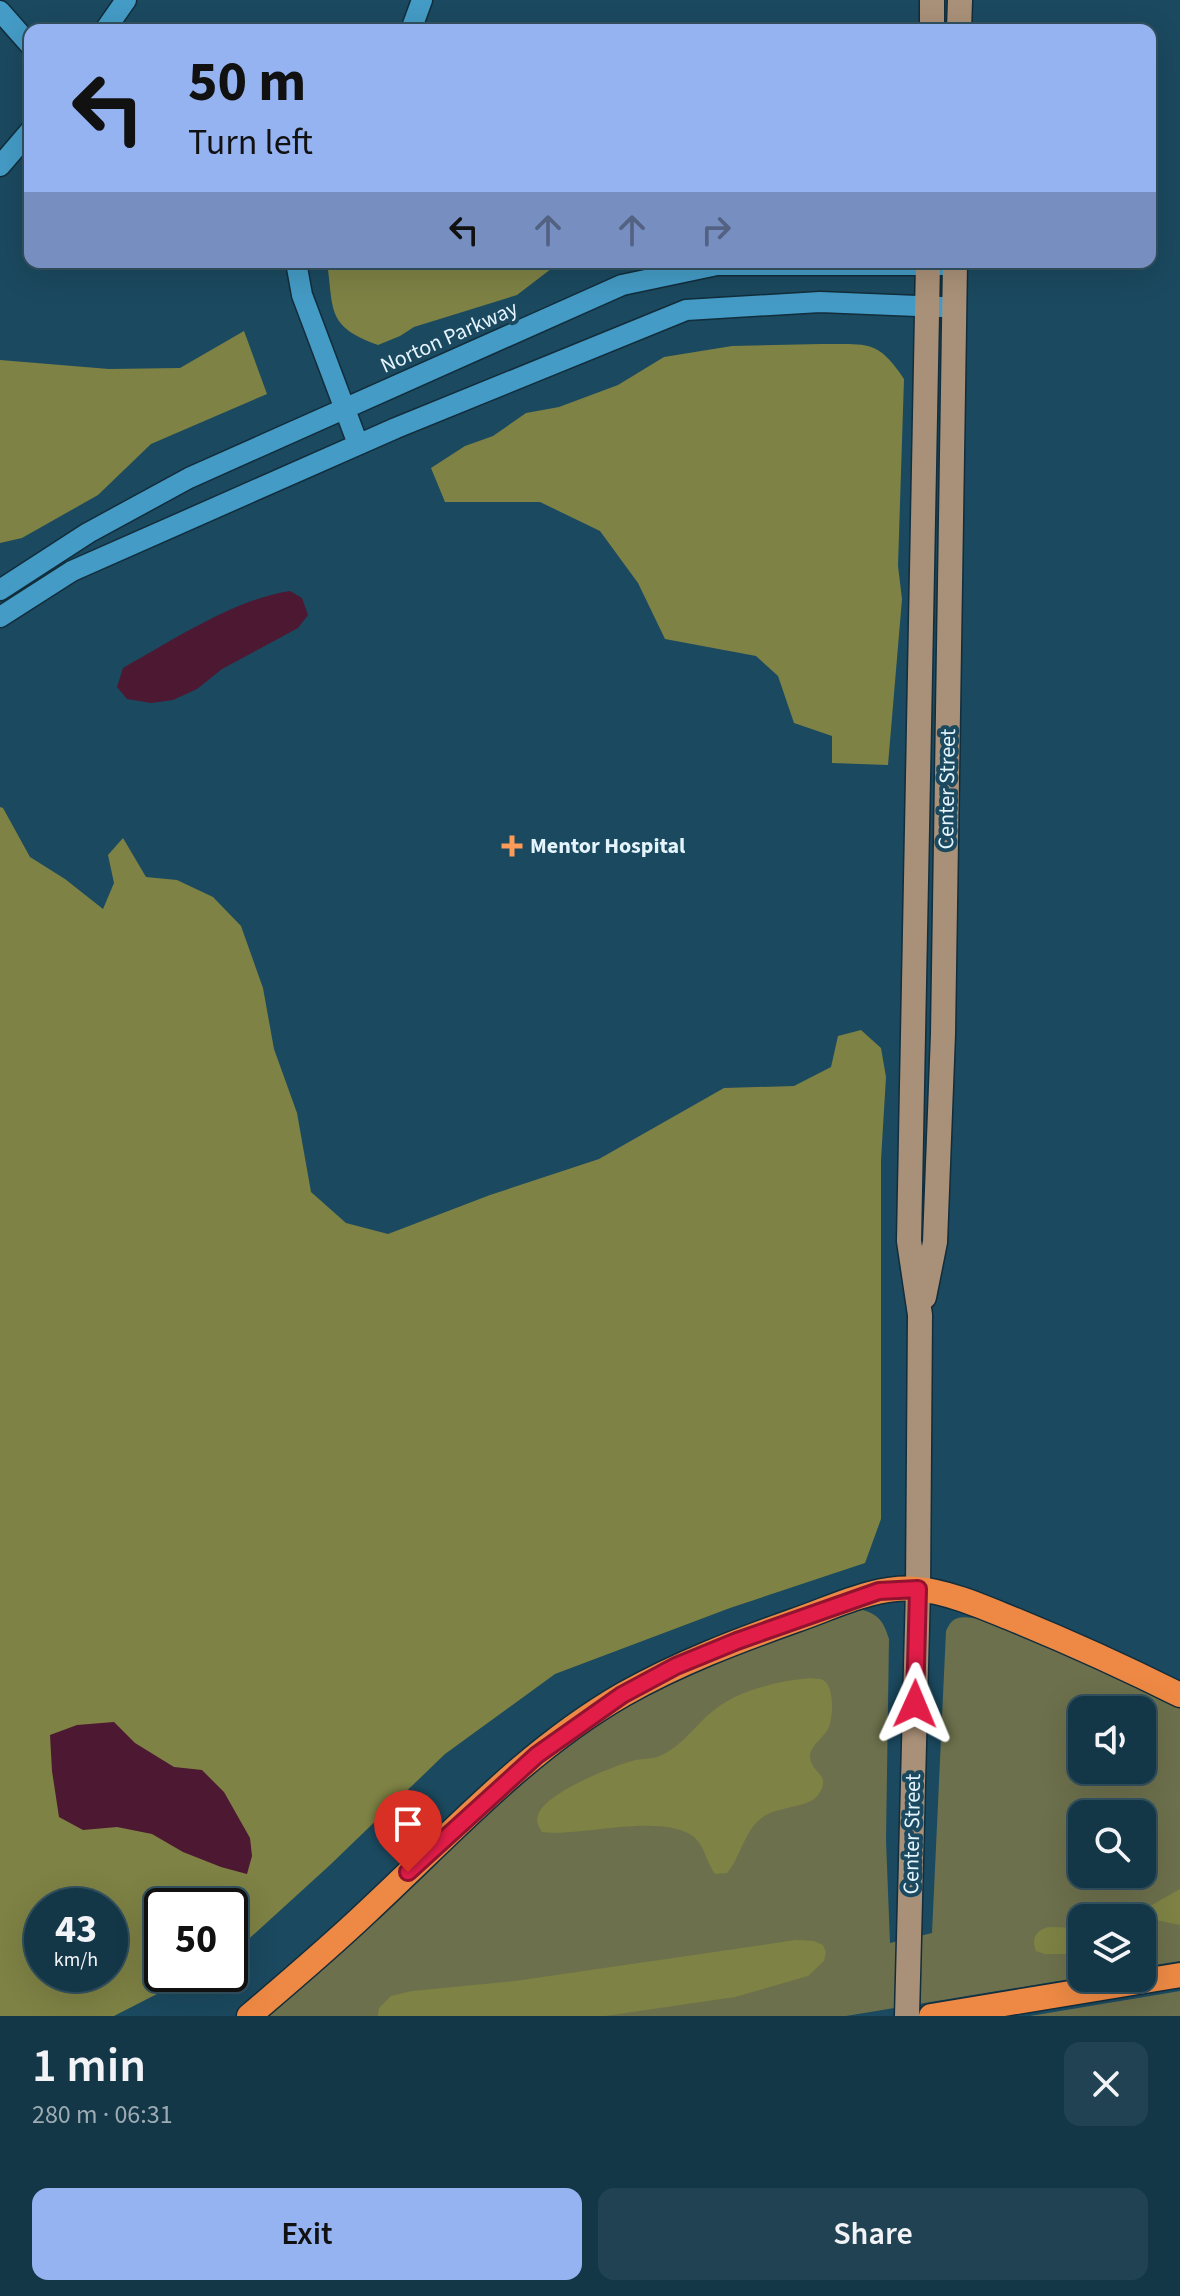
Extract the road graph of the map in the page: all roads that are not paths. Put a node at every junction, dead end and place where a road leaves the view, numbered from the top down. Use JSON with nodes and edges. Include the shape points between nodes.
{"nodes":[{"id":1,"x":126,"y":0,"type":"edge"},
{"id":2,"x":422,"y":0,"type":"edge"},
{"id":3,"x":932,"y":0,"type":"edge"},
{"id":4,"x":960,"y":0,"type":"edge"},
{"id":5,"x":0,"y":11,"type":"edge"},
{"id":6,"x":109,"y":24,"type":"edge"},
{"id":7,"x":413,"y":24,"type":"edge"},
{"id":8,"x":932,"y":24,"type":"edge"},
{"id":9,"x":959,"y":24,"type":"edge"},
{"id":10,"x":24,"y":38,"type":"edge"},
{"id":11,"x":24,"y":138,"type":"edge"},
{"id":12,"x":0,"y":166,"type":"edge"},
{"id":13,"x":297,"y":268,"type":"edge"},
{"id":14,"x":703,"y":268,"type":"edge"},
{"id":15,"x":928,"y":268,"type":"edge"},
{"id":16,"x":955,"y":268,"type":"edge"},
{"id":17,"x":928,"y":306,"type":"junction"},
{"id":18,"x":954,"y":307,"type":"junction"},
{"id":19,"x":345,"y":409,"type":"junction"},
{"id":20,"x":358,"y":444,"type":"junction"},
{"id":21,"x":0,"y":590,"type":"edge"},
{"id":22,"x":0,"y":617,"type":"edge"},
{"id":23,"x":920,"y":1315,"type":"junction"},
{"id":24,"x":918,"y":1589,"type":"junction"},
{"id":25,"x":1180,"y":1695,"type":"edge"},
{"id":26,"x":1180,"y":1975,"type":"edge"},
{"id":27,"x":249,"y":2016,"type":"edge"},
{"id":28,"x":907,"y":2016,"type":"edge"},
{"id":29,"x":931,"y":2016,"type":"edge"}],
"edges":[{"from":1,"to":6,"type":"street"},
{"from":2,"to":7,"type":"street"},
{"from":3,"to":8,"type":"main road"},
{"from":4,"to":9,"type":"main road"},
{"from":5,"to":10,"type":"street"},
{"from":11,"to":12,"type":"street"},
{"from":13,"to":19,"type":"street","via":[[302,295]]},
{"from":14,"to":19,"type":"street","name":"Norton Parkway","via":[[622,285]]},
{"from":15,"to":17,"type":"main road","name":"Center Street"},
{"from":16,"to":18,"type":"main road","name":"Center Street"},
{"from":17,"to":18,"type":"street"},
{"from":17,"to":20,"type":"street","via":[[820,302],[686,310]]},
{"from":17,"to":23,"type":"main road","name":"Center Street","via":[[909,1241]]},
{"from":18,"to":23,"type":"main road","name":"Center Street","via":[[943,1034],[935,1242]]},
{"from":19,"to":20,"type":"street"},
{"from":19,"to":21,"type":"street","name":"Norton Parkway","via":[[189,478],[88,533]]},
{"from":20,"to":22,"type":"street","via":[[72,571]]},
{"from":23,"to":24,"type":"main road","name":"Center Street"},
{"from":24,"to":25,"type":"highway","via":[[1012,1619]]},
{"from":24,"to":27,"type":"highway","via":[[879,1591],[737,1641],[622,1695],[537,1755]]},
{"from":24,"to":28,"type":"main road","name":"Center Street"},
{"from":26,"to":29,"type":"highway"}]}
